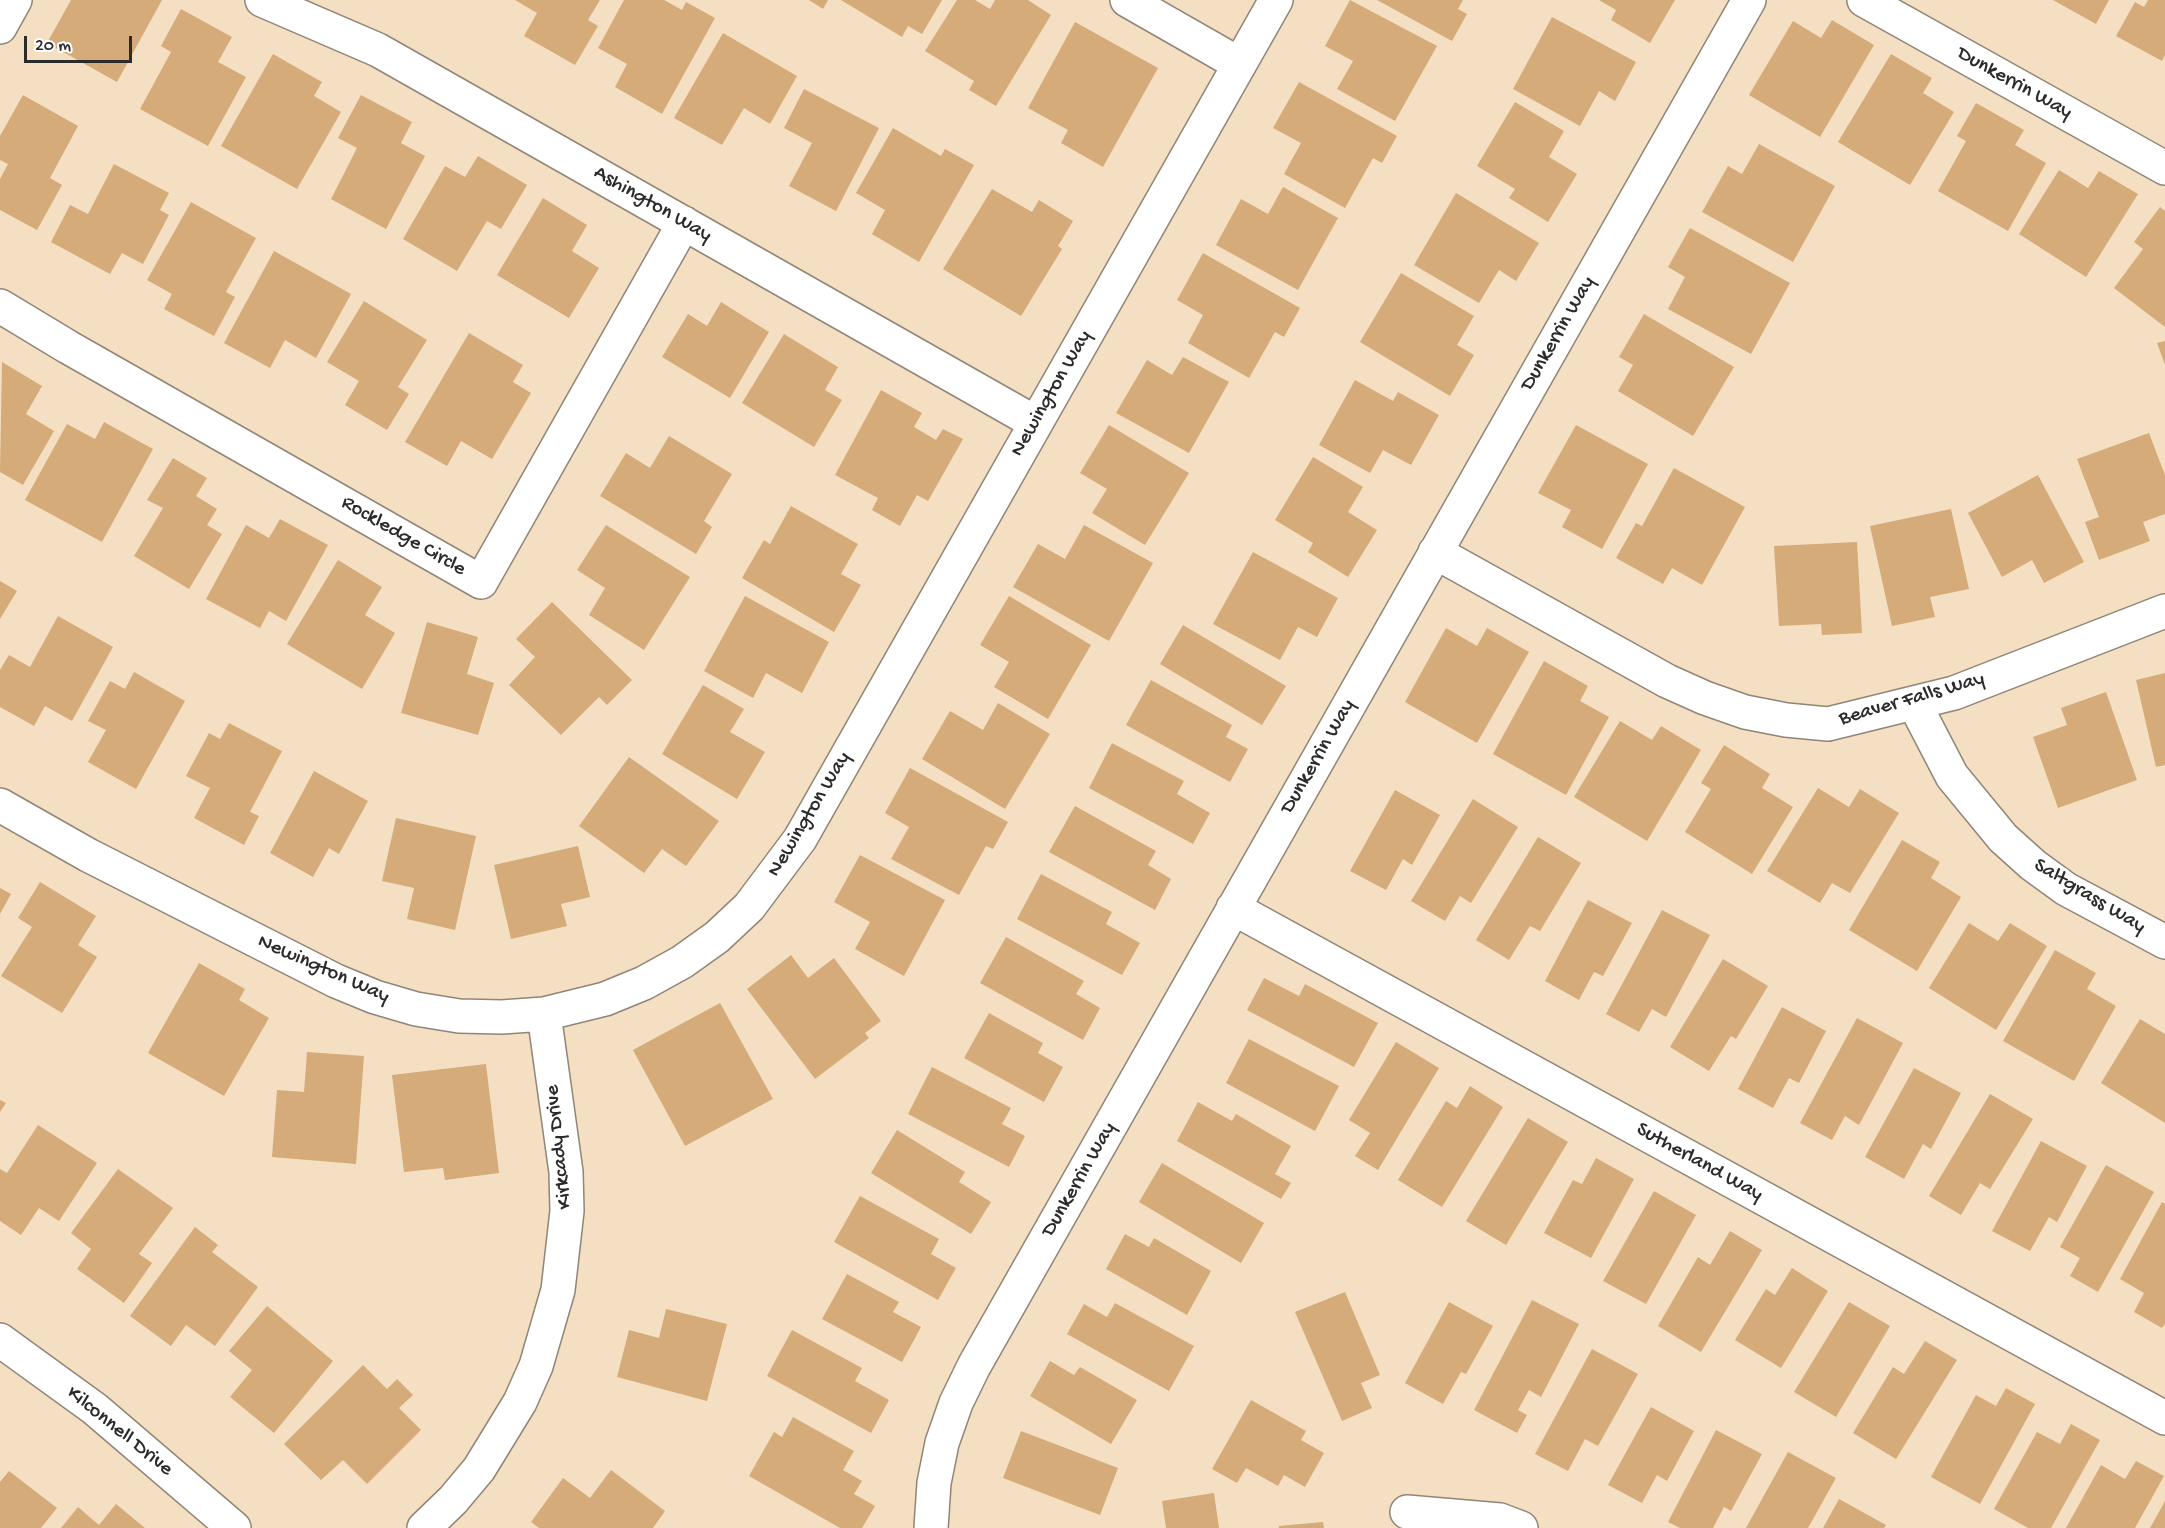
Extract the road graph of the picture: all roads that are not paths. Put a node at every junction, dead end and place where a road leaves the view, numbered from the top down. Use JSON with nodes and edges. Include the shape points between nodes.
{"nodes":[{"id":1,"x":15,"y":0,"type":"edge"},
{"id":2,"x":262,"y":0,"type":"edge"},
{"id":3,"x":1127,"y":0,"type":"edge"},
{"id":4,"x":1276,"y":0,"type":"edge"},
{"id":5,"x":1749,"y":0,"type":"edge"},
{"id":6,"x":1864,"y":0,"type":"edge"},
{"id":7,"x":0,"y":27,"type":"edge"},
{"id":8,"x":1239,"y":64,"type":"junction"},
{"id":9,"x":2165,"y":168,"type":"edge"},
{"id":10,"x":684,"y":223,"type":"junction"},
{"id":11,"x":0,"y":306,"type":"edge"},
{"id":12,"x":1036,"y":423,"type":"junction"},
{"id":13,"x":1435,"y":552,"type":"junction"},
{"id":14,"x":2165,"y":611,"type":"edge"},
{"id":15,"x":1914,"y":703,"type":"junction"},
{"id":16,"x":0,"y":806,"type":"edge"},
{"id":17,"x":1233,"y":908,"type":"junction"},
{"id":18,"x":2165,"y":942,"type":"edge"},
{"id":19,"x":544,"y":1014,"type":"junction"},
{"id":20,"x":0,"y":1340,"type":"edge"},
{"id":21,"x":2165,"y":1418,"type":"edge"},
{"id":22,"x":1407,"y":1512,"type":"dead end"},
{"id":23,"x":234,"y":1528,"type":"edge"},
{"id":24,"x":424,"y":1528,"type":"edge"},
{"id":25,"x":931,"y":1528,"type":"edge"},
{"id":26,"x":1521,"y":1528,"type":"edge"}],
"edges":[{"from":1,"to":7,"type":"street"},
{"from":2,"to":10,"type":"street","name":"Ashington Way","via":[[378,50]]},
{"from":3,"to":8,"type":"street"},
{"from":4,"to":8,"type":"street","name":"Newington Way"},
{"from":5,"to":13,"type":"street","name":"Dunkerrin Way"},
{"from":6,"to":9,"type":"street","name":"Dunkerrin Way"},
{"from":8,"to":12,"type":"street","name":"Newington Way"},
{"from":10,"to":11,"type":"street","name":"Rockledge Circle","via":[[481,582]]},
{"from":10,"to":12,"type":"street","name":"Ashington Way"},
{"from":12,"to":19,"type":"street","name":"Newington Way","via":[[800,839],[756,899],[717,937],[645,983],[605,999]]},
{"from":13,"to":15,"type":"street","name":"Beaver Falls Way","via":[[1667,681],[1745,712],[1828,724]]},
{"from":13,"to":17,"type":"street","name":"Dunkerrin Way"},
{"from":14,"to":15,"type":"street","name":"Beaver Falls Way","via":[[1954,693]]},
{"from":15,"to":18,"type":"street","name":"Saltgrass Way","via":[[1952,776],[2003,838],[2066,889]]},
{"from":16,"to":19,"type":"street","name":"Newington Way","via":[[88,855],[375,997],[459,1016]]},
{"from":17,"to":21,"type":"street","name":"Sutherland Way"},
{"from":17,"to":25,"type":"street","name":"Dunkerrin Way","via":[[974,1366],[942,1443]]},
{"from":19,"to":24,"type":"street","name":"Kirkcady Drive","via":[[566,1172],[567,1211],[558,1290],[536,1366],[519,1401],[479,1469]]},
{"from":20,"to":23,"type":"street","name":"Kilconnell Drive","via":[[95,1409]]},
{"from":22,"to":26,"type":"street","via":[[1500,1520]]}]}
